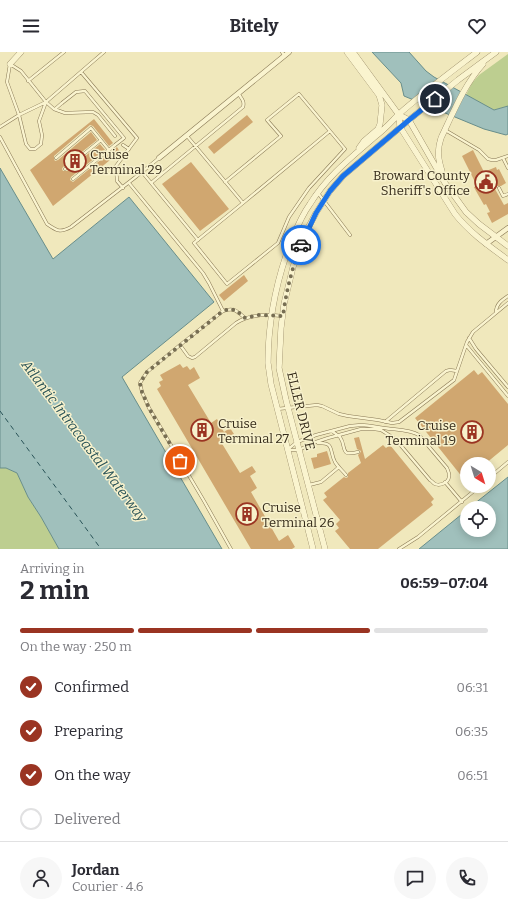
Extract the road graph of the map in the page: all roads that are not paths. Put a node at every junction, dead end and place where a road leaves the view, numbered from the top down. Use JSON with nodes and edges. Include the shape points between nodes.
{"nodes":[{"id":1,"x":21,"y":52,"type":"edge"},
{"id":2,"x":64,"y":52,"type":"edge"},
{"id":3,"x":104,"y":52,"type":"edge"},
{"id":4,"x":289,"y":52,"type":"edge"},
{"id":5,"x":347,"y":52,"type":"edge"},
{"id":6,"x":353,"y":52,"type":"edge"},
{"id":7,"x":477,"y":52,"type":"edge"},
{"id":8,"x":494,"y":53,"type":"edge"},
{"id":9,"x":283,"y":54,"type":"edge"},
{"id":10,"x":10,"y":64,"type":"junction"},
{"id":11,"x":81,"y":72,"type":"junction"},
{"id":12,"x":28,"y":81,"type":"junction"},
{"id":13,"x":238,"y":93,"type":"junction"},
{"id":14,"x":46,"y":102,"type":"junction"},
{"id":15,"x":109,"y":105,"type":"junction"},
{"id":16,"x":54,"y":109,"type":"junction"},
{"id":17,"x":105,"y":109,"type":"dead end"},
{"id":18,"x":399,"y":114,"type":"junction"},
{"id":19,"x":19,"y":115,"type":"junction"},
{"id":20,"x":409,"y":120,"type":"junction"},
{"id":21,"x":0,"y":127,"type":"edge"},
{"id":22,"x":400,"y":127,"type":"junction"},
{"id":23,"x":445,"y":130,"type":"junction"},
{"id":24,"x":330,"y":131,"type":"junction"},
{"id":25,"x":186,"y":135,"type":"junction"},
{"id":26,"x":115,"y":136,"type":"dead end"},
{"id":27,"x":0,"y":137,"type":"edge"},
{"id":28,"x":101,"y":140,"type":"junction"},
{"id":29,"x":123,"y":145,"type":"dead end"},
{"id":30,"x":196,"y":146,"type":"junction"},
{"id":31,"x":129,"y":149,"type":"junction"},
{"id":32,"x":109,"y":150,"type":"junction"},
{"id":33,"x":354,"y":155,"type":"junction"},
{"id":34,"x":508,"y":156,"type":"edge"},
{"id":35,"x":56,"y":158,"type":"dead end"},
{"id":36,"x":158,"y":158,"type":"joint"},
{"id":37,"x":503,"y":158,"type":"junction"},
{"id":38,"x":508,"y":168,"type":"edge"},
{"id":39,"x":65,"y":169,"type":"dead end"},
{"id":40,"x":142,"y":172,"type":"junction"},
{"id":41,"x":73,"y":179,"type":"dead end"},
{"id":42,"x":225,"y":182,"type":"junction"},
{"id":43,"x":129,"y":183,"type":"junction"},
{"id":44,"x":151,"y":183,"type":"junction"},
{"id":45,"x":445,"y":183,"type":"junction"},
{"id":46,"x":122,"y":188,"type":"junction"},
{"id":47,"x":499,"y":188,"type":"dead end"},
{"id":48,"x":318,"y":193,"type":"junction"},
{"id":49,"x":508,"y":194,"type":"edge"},
{"id":50,"x":324,"y":201,"type":"junction"},
{"id":51,"x":243,"y":204,"type":"junction"},
{"id":52,"x":508,"y":228,"type":"edge"},
{"id":53,"x":350,"y":235,"type":"dead end"},
{"id":54,"x":496,"y":237,"type":"junction"},
{"id":55,"x":198,"y":240,"type":"junction"},
{"id":56,"x":486,"y":244,"type":"junction"},
{"id":57,"x":508,"y":246,"type":"edge"},
{"id":58,"x":508,"y":260,"type":"edge"},
{"id":59,"x":508,"y":296,"type":"edge"},
{"id":60,"x":508,"y":303,"type":"edge"},
{"id":61,"x":223,"y":311,"type":"junction"},
{"id":62,"x":496,"y":312,"type":"junction"},
{"id":63,"x":272,"y":315,"type":"junction"},
{"id":64,"x":283,"y":316,"type":"junction"},
{"id":65,"x":245,"y":318,"type":"junction"},
{"id":66,"x":469,"y":338,"type":"junction"},
{"id":67,"x":180,"y":345,"type":"junction"},
{"id":68,"x":466,"y":345,"type":"junction"},
{"id":69,"x":457,"y":371,"type":"junction"},
{"id":70,"x":508,"y":387,"type":"edge"},
{"id":71,"x":508,"y":396,"type":"edge"},
{"id":72,"x":288,"y":408,"type":"junction"},
{"id":73,"x":277,"y":409,"type":"junction"},
{"id":74,"x":385,"y":422,"type":"junction"},
{"id":75,"x":332,"y":431,"type":"junction"},
{"id":76,"x":338,"y":435,"type":"junction"},
{"id":77,"x":297,"y":442,"type":"junction"},
{"id":78,"x":314,"y":443,"type":"junction"},
{"id":79,"x":288,"y":450,"type":"junction"},
{"id":80,"x":299,"y":450,"type":"junction"},
{"id":81,"x":358,"y":452,"type":"dead end"},
{"id":82,"x":508,"y":462,"type":"edge"},
{"id":83,"x":339,"y":467,"type":"junction"},
{"id":84,"x":496,"y":472,"type":"edge"},
{"id":85,"x":346,"y":475,"type":"dead end"},
{"id":86,"x":445,"y":482,"type":"junction"},
{"id":87,"x":309,"y":485,"type":"junction"},
{"id":88,"x":472,"y":493,"type":"edge"},
{"id":89,"x":461,"y":501,"type":"edge"},
{"id":90,"x":463,"y":501,"type":"edge"},
{"id":91,"x":460,"y":504,"type":"edge"},
{"id":92,"x":230,"y":549,"type":"edge"},
{"id":93,"x":313,"y":549,"type":"edge"},
{"id":94,"x":325,"y":549,"type":"edge"},
{"id":95,"x":399,"y":549,"type":"edge"}],
"edges":[{"from":1,"to":10,"type":"street"},
{"from":2,"to":12,"type":"lane"},
{"from":3,"to":11,"type":"lane"},
{"from":4,"to":9,"type":"street"},
{"from":5,"to":33,"type":"street","via":[[379,95],[382,105],[378,129],[364,141]]},
{"from":6,"to":18,"type":"street"},
{"from":7,"to":18,"type":"street","name":"ELLER DRIVE"},
{"from":8,"to":20,"type":"street","name":"ELLER DRIVE"},
{"from":8,"to":23,"type":"street","via":[[474,74]]},
{"from":9,"to":13,"type":"street"},
{"from":10,"to":12,"type":"lane","via":[[21,71]]},
{"from":10,"to":19,"type":"lane","via":[[7,82]]},
{"from":11,"to":14,"type":"lane"},
{"from":11,"to":15,"type":"lane"},
{"from":12,"to":14,"type":"lane"},
{"from":13,"to":25,"type":"street"},
{"from":13,"to":30,"type":"lane","via":[[243,100],[243,107]]},
{"from":14,"to":16,"type":"lane"},
{"from":14,"to":19,"type":"lane"},
{"from":14,"to":19,"type":"lane","via":[[39,121],[41,144],[35,149],[30,149],[26,144]]},
{"from":15,"to":17,"type":"lane"},
{"from":15,"to":31,"type":"lane","via":[[137,138]]},
{"from":16,"to":26,"type":"lane","via":[[65,113],[99,114]]},
{"from":16,"to":32,"type":"lane","bridge":true,"via":[[76,92],[85,91],[124,138]]},
{"from":18,"to":20,"type":"street"},
{"from":18,"to":22,"type":"street"},
{"from":18,"to":33,"type":"street","name":"ELLER DRIVE"},
{"from":19,"to":21,"type":"lane"},
{"from":20,"to":22,"type":"street","name":"ELLER DRIVE"},
{"from":20,"to":45,"type":"street"},
{"from":22,"to":50,"type":"street","name":"ELLER DRIVE","via":[[343,176]]},
{"from":22,"to":56,"type":"street","via":[[455,214],[467,229]]},
{"from":23,"to":37,"type":"lane","via":[[479,150],[488,159]]},
{"from":23,"to":45,"type":"street","via":[[439,145],[438,160]]},
{"from":24,"to":42,"type":"lane","via":[[299,94],[267,120],[281,136]]},
{"from":24,"to":51,"type":"lane"},
{"from":24,"to":55,"type":"lane","via":[[345,149],[309,188],[289,217],[278,243],[227,284],[194,243]]},
{"from":25,"to":30,"type":"lane"},
{"from":25,"to":36,"type":"street"},
{"from":27,"to":46,"type":"lane","via":[[47,224],[55,230],[63,231],[71,227]]},
{"from":28,"to":32,"type":"lane"},
{"from":28,"to":35,"type":"lane","via":[[91,128]]},
{"from":28,"to":39,"type":"lane"},
{"from":29,"to":31,"type":"lane"},
{"from":30,"to":42,"type":"lane"},
{"from":30,"to":44,"type":"lane"},
{"from":31,"to":46,"type":"lane","via":[[116,166],[117,181]]},
{"from":32,"to":41,"type":"lane"},
{"from":33,"to":48,"type":"street","name":"ELLER DRIVE"},
{"from":34,"to":37,"type":"lane"},
{"from":36,"to":40,"type":"lane"},
{"from":37,"to":38,"type":"lane"},
{"from":40,"to":43,"type":"lane"},
{"from":40,"to":44,"type":"lane"},
{"from":42,"to":51,"type":"lane"},
{"from":43,"to":46,"type":"lane"},
{"from":43,"to":61,"type":"lane","via":[[203,273]]},
{"from":44,"to":55,"type":"lane"},
{"from":45,"to":54,"type":"street","via":[[466,212]]},
{"from":47,"to":49,"type":"lane","via":[[503,196]]},
{"from":48,"to":50,"type":"lane"},
{"from":48,"to":63,"type":"street","name":"ELLER DRIVE","via":[[305,212],[289,247]]},
{"from":50,"to":53,"type":"lane"},
{"from":50,"to":64,"type":"street","name":"ELLER DRIVE","via":[[311,222],[296,260],[288,285]]},
{"from":51,"to":55,"type":"lane"},
{"from":52,"to":54,"type":"street"},
{"from":54,"to":56,"type":"street"},
{"from":54,"to":57,"type":"street"},
{"from":56,"to":58,"type":"street"},
{"from":59,"to":62,"type":"lane","via":[[497,306]]},
{"from":60,"to":62,"type":"lane"},
{"from":61,"to":65,"type":"lane","via":[[235,310]]},
{"from":61,"to":67,"type":"lane"},
{"from":62,"to":66,"type":"lane"},
{"from":63,"to":64,"type":"lane"},
{"from":63,"to":65,"type":"lane"},
{"from":63,"to":73,"type":"street","name":"ELLER DRIVE","via":[[268,364]]},
{"from":64,"to":72,"type":"street","name":"ELLER DRIVE","via":[[279,368]]},
{"from":65,"to":67,"type":"lane","via":[[192,358]]},
{"from":66,"to":68,"type":"lane"},
{"from":66,"to":70,"type":"lane"},
{"from":67,"to":92,"type":"lane","via":[[147,372],[140,383],[142,392]]},
{"from":68,"to":69,"type":"lane"},
{"from":68,"to":71,"type":"lane"},
{"from":69,"to":74,"type":"lane","via":[[446,371]]},
{"from":69,"to":74,"type":"lane","via":[[454,380],[403,420],[396,423]]},
{"from":72,"to":73,"type":"lane"},
{"from":72,"to":74,"type":"lane","via":[[317,405],[339,414]]},
{"from":72,"to":77,"type":"street","name":"ELLER DRIVE"},
{"from":73,"to":79,"type":"street","name":"ELLER DRIVE"},
{"from":75,"to":76,"type":"lane"},
{"from":75,"to":77,"type":"lane"},
{"from":75,"to":86,"type":"lane","via":[[368,425],[415,433],[447,468],[449,477]]},
{"from":76,"to":78,"type":"lane"},
{"from":76,"to":81,"type":"lane","via":[[345,452]]},
{"from":76,"to":86,"type":"lane","via":[[361,429],[381,430],[397,441],[430,480],[440,485]]},
{"from":77,"to":79,"type":"lane"},
{"from":77,"to":80,"type":"street","name":"ELLER DRIVE"},
{"from":78,"to":80,"type":"lane"},
{"from":78,"to":83,"type":"lane","via":[[330,445]]},
{"from":79,"to":80,"type":"lane"},
{"from":79,"to":93,"type":"street","name":"ELLER DRIVE"},
{"from":80,"to":87,"type":"street","name":"ELLER DRIVE"},
{"from":82,"to":84,"type":"lane"},
{"from":83,"to":85,"type":"lane"},
{"from":83,"to":87,"type":"lane","via":[[321,482]]},
{"from":86,"to":89,"type":"lane"},
{"from":87,"to":94,"type":"street","name":"ELLER DRIVE"},
{"from":88,"to":90,"type":"lane"},
{"from":91,"to":95,"type":"lane"}]}
